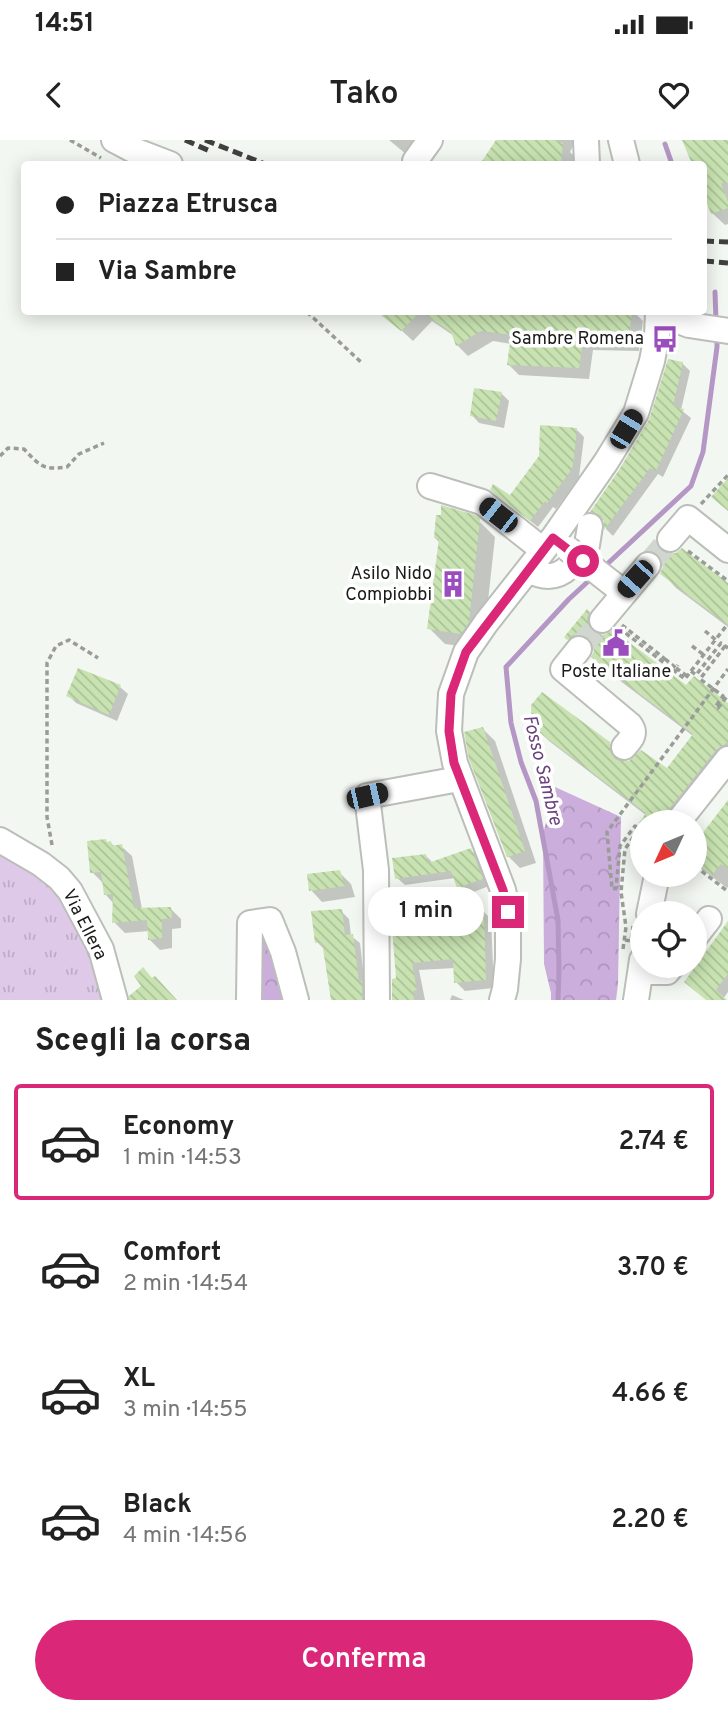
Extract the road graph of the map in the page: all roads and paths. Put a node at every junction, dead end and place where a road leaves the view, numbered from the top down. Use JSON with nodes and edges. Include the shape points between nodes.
{"nodes":[{"id":1,"x":70,"y":140,"type":"edge"},
{"id":2,"x":430,"y":140,"type":"edge"},
{"id":3,"x":586,"y":140,"type":"edge"},
{"id":4,"x":621,"y":140,"type":"edge"},
{"id":5,"x":109,"y":150,"type":"edge"},
{"id":6,"x":162,"y":161,"type":"edge"},
{"id":7,"x":415,"y":161,"type":"dead end"},
{"id":8,"x":587,"y":161,"type":"edge"},
{"id":9,"x":626,"y":161,"type":"edge"},
{"id":10,"x":310,"y":315,"type":"edge"},
{"id":11,"x":658,"y":315,"type":"edge"},
{"id":12,"x":665,"y":315,"type":"edge"},
{"id":13,"x":728,"y":331,"type":"edge"},
{"id":14,"x":362,"y":363,"type":"dead end"},
{"id":15,"x":104,"y":443,"type":"dead end"},
{"id":16,"x":0,"y":456,"type":"edge"},
{"id":17,"x":728,"y":475,"type":"edge"},
{"id":18,"x":430,"y":486,"type":"dead end"},
{"id":19,"x":688,"y":518,"type":"junction"},
{"id":20,"x":671,"y":538,"type":"joint"},
{"id":21,"x":568,"y":546,"type":"junction"},
{"id":22,"x":728,"y":550,"type":"edge"},
{"id":23,"x":648,"y":565,"type":"tunnel mouth"},
{"id":24,"x":728,"y":581,"type":"edge"},
{"id":25,"x":618,"y":589,"type":"junction"},
{"id":26,"x":611,"y":622,"type":"junction"},
{"id":27,"x":727,"y":625,"type":"edge"},
{"id":28,"x":705,"y":631,"type":"dead end"},
{"id":29,"x":716,"y":640,"type":"junction"},
{"id":30,"x":692,"y":646,"type":"dead end"},
{"id":31,"x":727,"y":647,"type":"edge"},
{"id":32,"x":579,"y":649,"type":"tunnel mouth"},
{"id":33,"x":704,"y":655,"type":"junction"},
{"id":34,"x":98,"y":658,"type":"dead end"},
{"id":35,"x":728,"y":669,"type":"edge"},
{"id":36,"x":691,"y":671,"type":"junction"},
{"id":37,"x":687,"y":676,"type":"junction"},
{"id":38,"x":713,"y":688,"type":"junction"},
{"id":39,"x":728,"y":695,"type":"edge"},
{"id":40,"x":624,"y":747,"type":"dead end"},
{"id":41,"x":728,"y":759,"type":"edge"},
{"id":42,"x":459,"y":779,"type":"junction"},
{"id":43,"x":688,"y":810,"type":"edge"},
{"id":44,"x":0,"y":840,"type":"edge"},
{"id":45,"x":707,"y":875,"type":"edge"},
{"id":46,"x":59,"y":878,"type":"junction"},
{"id":47,"x":726,"y":890,"type":"dead end"},
{"id":48,"x":625,"y":940,"type":"junction"},
{"id":49,"x":630,"y":941,"type":"edge"},
{"id":50,"x":630,"y":950,"type":"edge"},
{"id":51,"x":635,"y":978,"type":"edge"},
{"id":52,"x":115,"y":1000,"type":"edge"},
{"id":53,"x":249,"y":1000,"type":"edge"},
{"id":54,"x":296,"y":1000,"type":"edge"},
{"id":55,"x":377,"y":1000,"type":"edge"},
{"id":56,"x":502,"y":1000,"type":"edge"},
{"id":57,"x":636,"y":1000,"type":"edge"}],
"edges":[{"from":1,"to":5,"type":"path"},
{"from":2,"to":7,"type":"street"},
{"from":3,"to":8,"type":"street"},
{"from":4,"to":9,"type":"street"},
{"from":5,"to":6,"type":"street","via":[[131,149]]},
{"from":10,"to":14,"type":"path"},
{"from":11,"to":21,"type":"street","via":[[652,361],[636,413],[606,462]]},
{"from":12,"to":13,"type":"street","via":[[690,325]]},
{"from":15,"to":16,"type":"path","via":[[79,454],[67,467],[50,469],[24,449],[8,448]]},
{"from":17,"to":19,"type":"path"},
{"from":18,"to":21,"type":"street","via":[[481,502]]},
{"from":19,"to":20,"type":"street"},
{"from":19,"to":22,"type":"street"},
{"from":20,"to":24,"type":"path"},
{"from":21,"to":25,"type":"street","bridge":true},
{"from":21,"to":42,"type":"street","via":[[528,570],[466,652],[451,694],[449,731]]},
{"from":23,"to":25,"type":"street"},
{"from":25,"to":26,"type":"street"},
{"from":26,"to":37,"type":"path"},
{"from":26,"to":37,"type":"path","via":[[685,679]]},
{"from":27,"to":29,"type":"path"},
{"from":28,"to":29,"type":"path"},
{"from":29,"to":33,"type":"path"},
{"from":30,"to":33,"type":"path"},
{"from":31,"to":36,"type":"path","via":[[721,643],[696,675]]},
{"from":31,"to":38,"type":"path","via":[[700,678]]},
{"from":32,"to":40,"type":"street","via":[[563,669],[630,725],[634,733]]},
{"from":33,"to":36,"type":"path"},
{"from":34,"to":46,"type":"path","via":[[69,640],[56,646],[47,663],[47,817]]},
{"from":35,"to":38,"type":"path"},
{"from":36,"to":37,"type":"path"},
{"from":38,"to":39,"type":"path","via":[[723,696],[718,708]]},
{"from":38,"to":48,"type":"path","via":[[607,832],[612,888],[616,888],[620,846],[635,826],[639,829],[625,849],[621,892]]},
{"from":41,"to":43,"type":"street"},
{"from":42,"to":55,"type":"street","via":[[367,796],[376,870]]},
{"from":42,"to":56,"type":"street","via":[[508,912]]},
{"from":44,"to":46,"type":"street","name":"Via Ellera"},
{"from":45,"to":47,"type":"path"},
{"from":46,"to":52,"type":"street","name":"Via Ellera","via":[[101,949]]},
{"from":48,"to":49,"type":"path"},
{"from":48,"to":50,"type":"path"},
{"from":51,"to":57,"type":"street"},
{"from":53,"to":54,"type":"street","via":[[250,923],[270,920]]}]}
